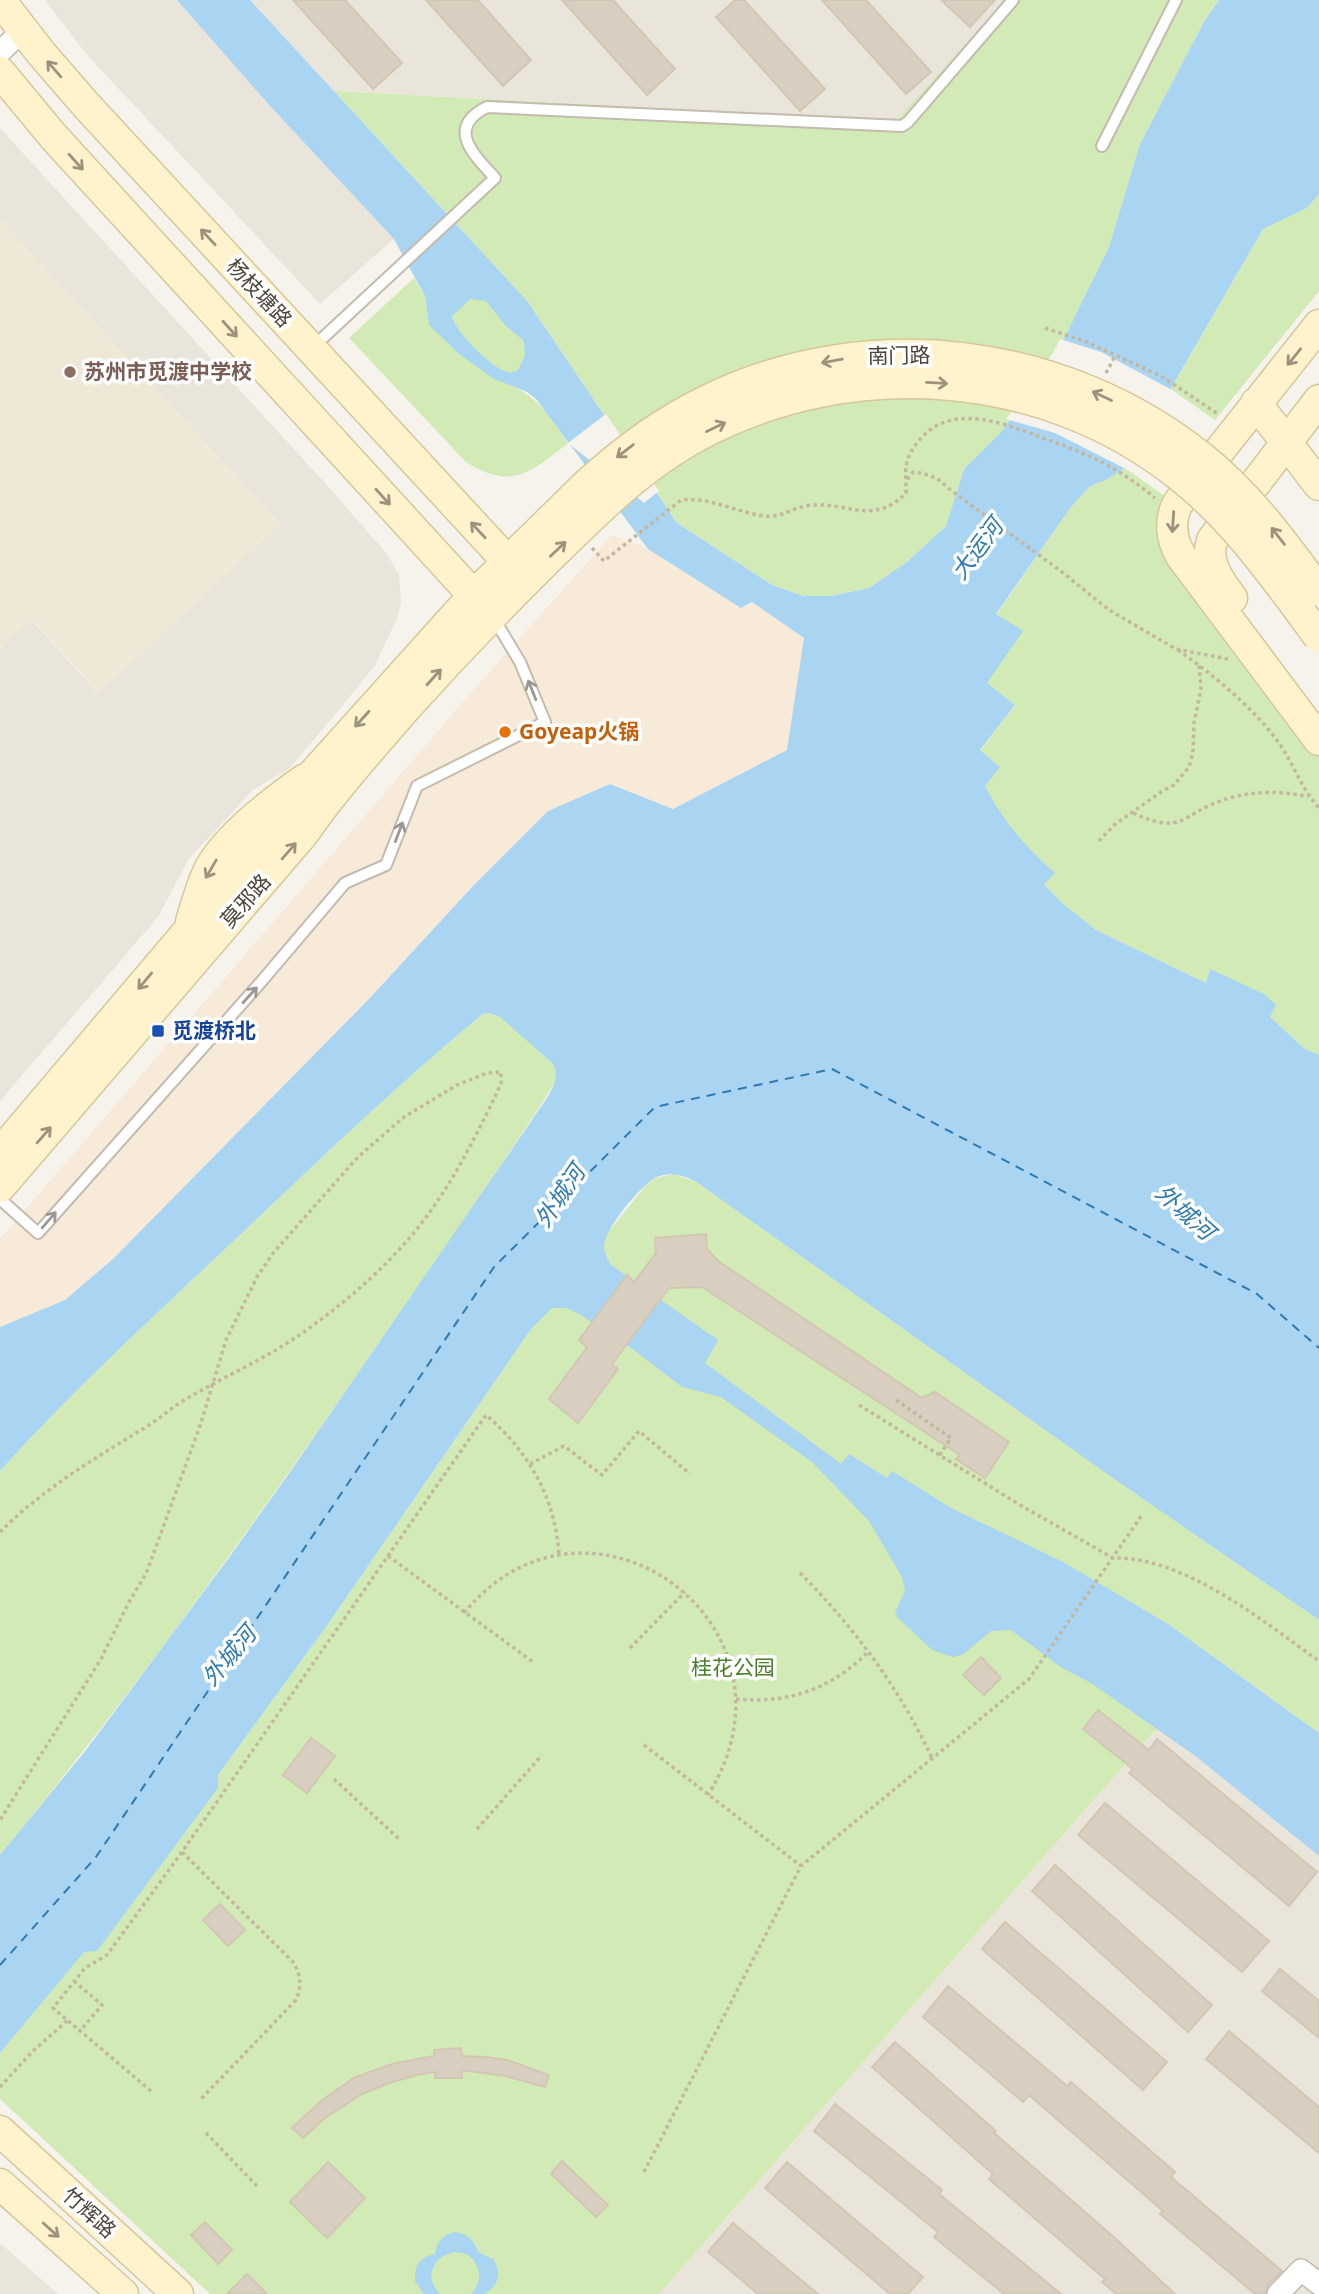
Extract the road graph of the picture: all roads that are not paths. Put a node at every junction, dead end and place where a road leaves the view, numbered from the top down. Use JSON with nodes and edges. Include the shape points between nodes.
{"nodes":[{"id":1,"x":0,"y":0,"type":"edge"},
{"id":2,"x":1013,"y":0,"type":"edge"},
{"id":3,"x":1176,"y":0,"type":"edge"},
{"id":4,"x":22,"y":31,"type":"junction"},
{"id":5,"x":0,"y":52,"type":"edge"},
{"id":6,"x":0,"y":72,"type":"edge"},
{"id":7,"x":1102,"y":146,"type":"dead end"},
{"id":8,"x":1319,"y":325,"type":"edge"},
{"id":9,"x":311,"y":349,"type":"junction"},
{"id":10,"x":1262,"y":396,"type":"junction"},
{"id":11,"x":1319,"y":400,"type":"edge"},
{"id":12,"x":1293,"y":434,"type":"junction"},
{"id":13,"x":1319,"y":452,"type":"edge"},
{"id":14,"x":1319,"y":485,"type":"edge"},
{"id":15,"x":593,"y":497,"type":"junction"},
{"id":16,"x":516,"y":571,"type":"junction"},
{"id":17,"x":1319,"y":591,"type":"edge"},
{"id":18,"x":483,"y":605,"type":"junction"},
{"id":19,"x":1319,"y":637,"type":"edge"},
{"id":20,"x":1319,"y":712,"type":"edge"},
{"id":21,"x":1319,"y":740,"type":"edge"},
{"id":22,"x":0,"y":1153,"type":"edge"},
{"id":23,"x":0,"y":1187,"type":"edge"},
{"id":24,"x":0,"y":1199,"type":"edge"},
{"id":25,"x":9,"y":2140,"type":"edge"},
{"id":26,"x":0,"y":2184,"type":"edge"},
{"id":27,"x":1319,"y":2284,"type":"edge"},
{"id":28,"x":123,"y":2294,"type":"edge"},
{"id":29,"x":178,"y":2294,"type":"edge"},
{"id":30,"x":1278,"y":2294,"type":"edge"}],
"edges":[{"from":1,"to":4,"type":"main road","name":"杨枝塘路"},
{"from":2,"to":9,"type":"lane","via":[[902,126],[487,107],[475,113],[466,143],[495,178]]},
{"from":3,"to":7,"type":"lane"},
{"from":4,"to":5,"type":"street"},
{"from":9,"to":4,"type":"main road","name":"杨枝塘路","one_way":true},
{"from":6,"to":18,"type":"main road","one_way":true,"via":[[53,136]]},
{"from":8,"to":10,"type":"main road","one_way":true},
{"from":16,"to":9,"type":"main road","name":"杨枝塘路","one_way":true},
{"from":10,"to":12,"type":"main road"},
{"from":10,"to":21,"type":"main road","one_way":true,"via":[[1173,512],[1172,530],[1177,550]]},
{"from":11,"to":12,"type":"main road"},
{"from":12,"to":13,"type":"main road"},
{"from":12,"to":14,"type":"main road"},
{"from":12,"to":20,"type":"main road","via":[[1219,528],[1210,556],[1221,583]]},
{"from":15,"to":16,"type":"main road","name":"南门路"},
{"from":16,"to":15,"type":"main road","name":"南门路","one_way":true,"via":[[577,531]]},
{"from":17,"to":15,"type":"main road","name":"南门路","one_way":true,"bridge":true,"via":[[1247,499],[1177,439],[1077,386],[979,359],[866,356],[766,376],[709,399],[656,429],[623,453]]},
{"from":15,"to":19,"type":"main road","name":"南门路","one_way":true,"bridge":true,"via":[[624,487],[675,449],[730,420],[779,402],[881,383],[975,387],[1037,401],[1096,424],[1176,473],[1245,538]]},
{"from":16,"to":18,"type":"main road","name":"南门路"},
{"from":18,"to":22,"type":"main road","name":"莫邪路","one_way":true,"via":[[314,773],[279,797],[224,850],[197,898],[190,929]]},
{"from":23,"to":18,"type":"main road","name":"莫邪路","one_way":true,"via":[[303,834]]},
{"from":24,"to":18,"type":"lane","one_way":true,"via":[[38,1233],[345,883],[386,865],[417,786],[545,722],[520,662]]},
{"from":25,"to":29,"type":"main road","name":"竹辉路"},
{"from":26,"to":28,"type":"main road","name":"竹辉路","one_way":true},
{"from":27,"to":30,"type":"street","via":[[1301,2270]]}]}
